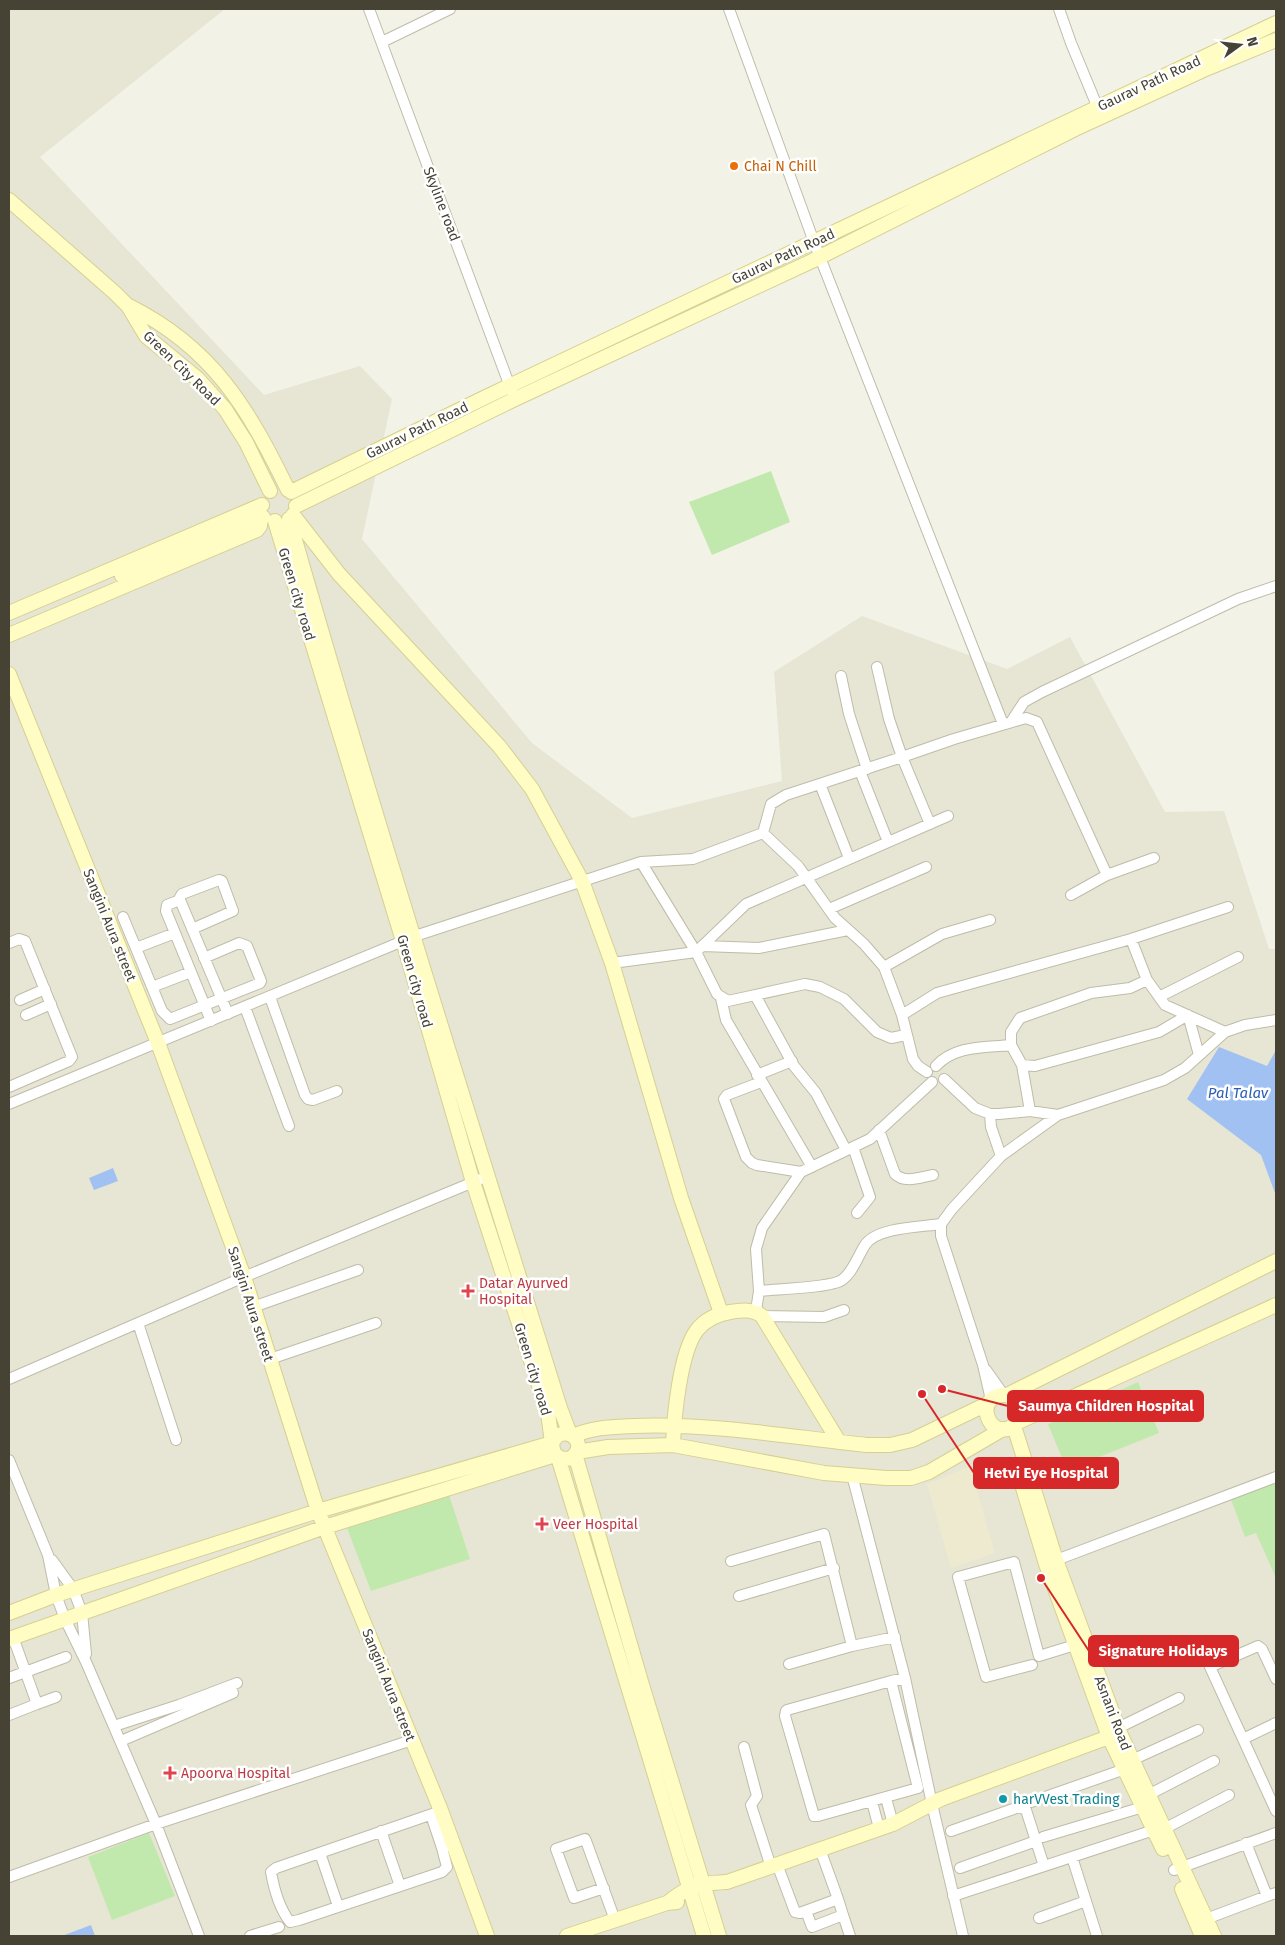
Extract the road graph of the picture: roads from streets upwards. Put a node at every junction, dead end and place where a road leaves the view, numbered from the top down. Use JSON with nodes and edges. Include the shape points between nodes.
{"nodes":[{"id":1,"x":369,"y":9,"type":"edge"},
{"id":2,"x":450,"y":9,"type":"edge"},
{"id":3,"x":729,"y":9,"type":"edge"},
{"id":4,"x":1059,"y":9,"type":"edge"},
{"id":5,"x":1276,"y":23,"type":"edge"},
{"id":6,"x":1276,"y":40,"type":"edge"},
{"id":7,"x":382,"y":42,"type":"junction"},
{"id":8,"x":1099,"y":112,"type":"junction"},
{"id":9,"x":9,"y":200,"type":"edge"},
{"id":10,"x":814,"y":242,"type":"junction"},
{"id":11,"x":820,"y":257,"type":"junction"},
{"id":12,"x":128,"y":306,"type":"junction"},
{"id":13,"x":510,"y":385,"type":"junction"},
{"id":14,"x":237,"y":398,"type":"junction"},
{"id":15,"x":515,"y":399,"type":"junction"},
{"id":16,"x":225,"y":409,"type":"junction"},
{"id":17,"x":280,"y":509,"type":"junction"},
{"id":18,"x":1276,"y":586,"type":"edge"},
{"id":19,"x":9,"y":613,"type":"edge"},
{"id":20,"x":9,"y":625,"type":"edge"},
{"id":21,"x":9,"y":634,"type":"edge"},
{"id":22,"x":877,"y":667,"type":"dead end"},
{"id":23,"x":9,"y":674,"type":"edge"},
{"id":24,"x":841,"y":676,"type":"dead end"},
{"id":25,"x":1007,"y":723,"type":"junction"},
{"id":26,"x":902,"y":757,"type":"junction"},
{"id":27,"x":864,"y":770,"type":"junction"},
{"id":28,"x":820,"y":784,"type":"junction"},
{"id":29,"x":948,"y":816,"type":"dead end"},
{"id":30,"x":930,"y":824,"type":"junction"},
{"id":31,"x":764,"y":833,"type":"junction"},
{"id":32,"x":888,"y":842,"type":"junction"},
{"id":33,"x":849,"y":858,"type":"junction"},
{"id":34,"x":1154,"y":858,"type":"dead end"},
{"id":35,"x":641,"y":862,"type":"junction"},
{"id":36,"x":926,"y":868,"type":"dead end"},
{"id":37,"x":1107,"y":875,"type":"junction"},
{"id":38,"x":806,"y":877,"type":"junction"},
{"id":39,"x":582,"y":881,"type":"junction"},
{"id":40,"x":1071,"y":895,"type":"dead end"},
{"id":41,"x":180,"y":900,"type":"junction"},
{"id":42,"x":1228,"y":907,"type":"dead end"},
{"id":43,"x":829,"y":909,"type":"junction"},
{"id":44,"x":123,"y":917,"type":"dead end"},
{"id":45,"x":990,"y":920,"type":"dead end"},
{"id":46,"x":192,"y":929,"type":"junction"},
{"id":47,"x":848,"y":930,"type":"junction"},
{"id":48,"x":175,"y":933,"type":"junction"},
{"id":49,"x":409,"y":938,"type":"junction"},
{"id":50,"x":1131,"y":939,"type":"junction"},
{"id":51,"x":9,"y":943,"type":"edge"},
{"id":52,"x":136,"y":948,"type":"junction"},
{"id":53,"x":699,"y":949,"type":"junction"},
{"id":54,"x":1238,"y":957,"type":"dead end"},
{"id":55,"x":204,"y":958,"type":"junction"},
{"id":56,"x":612,"y":963,"type":"junction"},
{"id":57,"x":884,"y":968,"type":"junction"},
{"id":58,"x":191,"y":972,"type":"junction"},
{"id":59,"x":1147,"y":980,"type":"junction"},
{"id":60,"x":152,"y":987,"type":"junction"},
{"id":61,"x":45,"y":989,"type":"junction"},
{"id":62,"x":755,"y":995,"type":"junction"},
{"id":63,"x":270,"y":997,"type":"junction"},
{"id":64,"x":1159,"y":997,"type":"junction"},
{"id":65,"x":722,"y":998,"type":"junction"},
{"id":66,"x":221,"y":999,"type":"junction"},
{"id":67,"x":20,"y":1000,"type":"dead end"},
{"id":68,"x":51,"y":1004,"type":"junction"},
{"id":69,"x":205,"y":1006,"type":"junction"},
{"id":70,"x":245,"y":1007,"type":"junction"},
{"id":71,"x":228,"y":1014,"type":"junction"},
{"id":72,"x":26,"y":1015,"type":"dead end"},
{"id":73,"x":902,"y":1015,"type":"junction"},
{"id":74,"x":1188,"y":1015,"type":"junction"},
{"id":75,"x":1276,"y":1020,"type":"edge"},
{"id":76,"x":211,"y":1021,"type":"junction"},
{"id":77,"x":1225,"y":1032,"type":"junction"},
{"id":78,"x":906,"y":1035,"type":"junction"},
{"id":79,"x":158,"y":1043,"type":"junction"},
{"id":80,"x":1011,"y":1045,"type":"junction"},
{"id":81,"x":1199,"y":1055,"type":"junction"},
{"id":82,"x":792,"y":1061,"type":"junction"},
{"id":83,"x":1022,"y":1065,"type":"junction"},
{"id":84,"x":936,"y":1066,"type":"junction"},
{"id":85,"x":48,"y":1070,"type":"junction"},
{"id":86,"x":928,"y":1072,"type":"junction"},
{"id":87,"x":759,"y":1079,"type":"junction"},
{"id":88,"x":944,"y":1079,"type":"junction"},
{"id":89,"x":932,"y":1082,"type":"junction"},
{"id":90,"x":54,"y":1086,"type":"junction"},
{"id":91,"x":9,"y":1087,"type":"edge"},
{"id":92,"x":337,"y":1091,"type":"dead end"},
{"id":93,"x":9,"y":1104,"type":"edge"},
{"id":94,"x":1030,"y":1111,"type":"junction"},
{"id":95,"x":990,"y":1114,"type":"junction"},
{"id":96,"x":1058,"y":1115,"type":"junction"},
{"id":97,"x":289,"y":1126,"type":"dead end"},
{"id":98,"x":880,"y":1130,"type":"junction"},
{"id":99,"x":850,"y":1149,"type":"junction"},
{"id":100,"x":1001,"y":1156,"type":"junction"},
{"id":101,"x":812,"y":1167,"type":"junction"},
{"id":102,"x":801,"y":1172,"type":"junction"},
{"id":103,"x":933,"y":1175,"type":"dead end"},
{"id":104,"x":488,"y":1176,"type":"junction"},
{"id":105,"x":474,"y":1182,"type":"junction"},
{"id":106,"x":857,"y":1213,"type":"dead end"},
{"id":107,"x":941,"y":1224,"type":"junction"},
{"id":108,"x":1276,"y":1261,"type":"edge"},
{"id":109,"x":358,"y":1270,"type":"dead end"},
{"id":110,"x":244,"y":1278,"type":"junction"},
{"id":111,"x":759,"y":1291,"type":"junction"},
{"id":112,"x":1276,"y":1305,"type":"edge"},
{"id":113,"x":253,"y":1307,"type":"junction"},
{"id":114,"x":844,"y":1310,"type":"dead end"},
{"id":115,"x":721,"y":1313,"type":"junction"},
{"id":116,"x":759,"y":1314,"type":"junction"},
{"id":117,"x":138,"y":1323,"type":"junction"},
{"id":118,"x":376,"y":1323,"type":"dead end"},
{"id":119,"x":270,"y":1359,"type":"junction"},
{"id":120,"x":9,"y":1379,"type":"edge"},
{"id":121,"x":997,"y":1398,"type":"junction"},
{"id":122,"x":674,"y":1425,"type":"junction"},
{"id":123,"x":1010,"y":1427,"type":"junction"},
{"id":124,"x":572,"y":1435,"type":"junction"},
{"id":125,"x":176,"y":1440,"type":"dead end"},
{"id":126,"x":839,"y":1442,"type":"junction"},
{"id":127,"x":673,"y":1445,"type":"junction"},
{"id":128,"x":555,"y":1449,"type":"junction"},
{"id":129,"x":576,"y":1453,"type":"junction"},
{"id":130,"x":9,"y":1460,"type":"edge"},
{"id":131,"x":852,"y":1475,"type":"junction"},
{"id":132,"x":1276,"y":1476,"type":"edge"},
{"id":133,"x":318,"y":1511,"type":"junction"},
{"id":134,"x":325,"y":1528,"type":"junction"},
{"id":135,"x":48,"y":1555,"type":"junction"},
{"id":136,"x":731,"y":1561,"type":"dead end"},
{"id":137,"x":1051,"y":1562,"type":"junction"},
{"id":138,"x":834,"y":1568,"type":"junction"},
{"id":139,"x":73,"y":1589,"type":"junction"},
{"id":140,"x":56,"y":1595,"type":"junction"},
{"id":141,"x":739,"y":1596,"type":"dead end"},
{"id":142,"x":9,"y":1613,"type":"edge"},
{"id":143,"x":82,"y":1613,"type":"junction"},
{"id":144,"x":65,"y":1619,"type":"junction"},
{"id":145,"x":895,"y":1637,"type":"junction"},
{"id":146,"x":11,"y":1638,"type":"edge"},
{"id":147,"x":1076,"y":1645,"type":"junction"},
{"id":148,"x":852,"y":1646,"type":"junction"},
{"id":149,"x":66,"y":1657,"type":"dead end"},
{"id":150,"x":86,"y":1662,"type":"junction"},
{"id":151,"x":788,"y":1664,"type":"dead end"},
{"id":152,"x":1032,"y":1665,"type":"dead end"},
{"id":153,"x":26,"y":1672,"type":"junction"},
{"id":154,"x":9,"y":1678,"type":"edge"},
{"id":155,"x":906,"y":1678,"type":"junction"},
{"id":156,"x":1276,"y":1679,"type":"edge"},
{"id":157,"x":891,"y":1681,"type":"junction"},
{"id":158,"x":56,"y":1697,"type":"dead end"},
{"id":159,"x":1179,"y":1698,"type":"dead end"},
{"id":160,"x":37,"y":1704,"type":"junction"},
{"id":161,"x":9,"y":1715,"type":"edge"},
{"id":162,"x":1276,"y":1723,"type":"edge"},
{"id":163,"x":114,"y":1726,"type":"junction"},
{"id":164,"x":1198,"y":1730,"type":"dead end"},
{"id":165,"x":1116,"y":1733,"type":"junction"},
{"id":166,"x":1243,"y":1739,"type":"junction"},
{"id":167,"x":412,"y":1740,"type":"junction"},
{"id":168,"x":120,"y":1741,"type":"junction"},
{"id":169,"x":744,"y":1747,"type":"dead end"},
{"id":170,"x":1214,"y":1761,"type":"dead end"},
{"id":171,"x":1129,"y":1764,"type":"junction"},
{"id":172,"x":1229,"y":1795,"type":"dead end"},
{"id":173,"x":886,"y":1798,"type":"junction"},
{"id":174,"x":1146,"y":1801,"type":"junction"},
{"id":175,"x":872,"y":1802,"type":"junction"},
{"id":176,"x":1031,"y":1802,"type":"dead end"},
{"id":177,"x":932,"y":1804,"type":"junction"},
{"id":178,"x":1276,"y":1811,"type":"edge"},
{"id":179,"x":436,"y":1813,"type":"junction"},
{"id":180,"x":156,"y":1824,"type":"junction"},
{"id":181,"x":893,"y":1824,"type":"junction"},
{"id":182,"x":879,"y":1828,"type":"junction"},
{"id":183,"x":1159,"y":1830,"type":"junction"},
{"id":184,"x":381,"y":1831,"type":"junction"},
{"id":185,"x":951,"y":1831,"type":"dead end"},
{"id":186,"x":1276,"y":1833,"type":"edge"},
{"id":187,"x":1040,"y":1839,"type":"junction"},
{"id":188,"x":1246,"y":1843,"type":"junction"},
{"id":189,"x":447,"y":1846,"type":"junction"},
{"id":190,"x":820,"y":1849,"type":"junction"},
{"id":191,"x":320,"y":1853,"type":"junction"},
{"id":192,"x":1072,"y":1857,"type":"junction"},
{"id":193,"x":774,"y":1866,"type":"junction"},
{"id":194,"x":1044,"y":1866,"type":"junction"},
{"id":195,"x":960,"y":1868,"type":"dead end"},
{"id":196,"x":1178,"y":1869,"type":"junction"},
{"id":197,"x":9,"y":1877,"type":"edge"},
{"id":198,"x":727,"y":1882,"type":"junction"},
{"id":199,"x":702,"y":1884,"type":"junction"},
{"id":200,"x":400,"y":1886,"type":"junction"},
{"id":201,"x":604,"y":1888,"type":"junction"},
{"id":202,"x":688,"y":1888,"type":"junction"},
{"id":203,"x":1272,"y":1895,"type":"edge"},
{"id":204,"x":953,"y":1896,"type":"junction"},
{"id":205,"x":706,"y":1898,"type":"junction"},
{"id":206,"x":838,"y":1899,"type":"junction"},
{"id":207,"x":1086,"y":1901,"type":"junction"},
{"id":208,"x":692,"y":1902,"type":"junction"},
{"id":209,"x":667,"y":1903,"type":"junction"},
{"id":210,"x":338,"y":1906,"type":"junction"},
{"id":211,"x":806,"y":1911,"type":"junction"},
{"id":212,"x":843,"y":1916,"type":"junction"},
{"id":213,"x":1039,"y":1918,"type":"dead end"},
{"id":214,"x":1206,"y":1919,"type":"junction"},
{"id":215,"x":615,"y":1920,"type":"junction"},
{"id":216,"x":279,"y":1927,"type":"dead end"},
{"id":217,"x":813,"y":1932,"type":"edge"},
{"id":218,"x":199,"y":1936,"type":"edge"},
{"id":219,"x":250,"y":1936,"type":"edge"},
{"id":220,"x":488,"y":1936,"type":"edge"},
{"id":221,"x":567,"y":1936,"type":"edge"},
{"id":222,"x":704,"y":1936,"type":"edge"},
{"id":223,"x":719,"y":1936,"type":"edge"},
{"id":224,"x":850,"y":1936,"type":"edge"},
{"id":225,"x":963,"y":1936,"type":"edge"},
{"id":226,"x":1097,"y":1936,"type":"edge"},
{"id":227,"x":1202,"y":1936,"type":"edge"},
{"id":228,"x":1214,"y":1936,"type":"edge"}],
"edges":[{"from":1,"to":7,"type":"street","name":"Skyline road"},
{"from":2,"to":7,"type":"street"},
{"from":3,"to":10,"type":"street"},
{"from":4,"to":8,"type":"street"},
{"from":5,"to":8,"type":"street","name":"Gaurav Path Road"},
{"from":6,"to":8,"type":"street","name":"Gaurav Path Road"},
{"from":7,"to":13,"type":"street","name":"Skyline road"},
{"from":8,"to":10,"type":"street","name":"Gaurav Path Road"},
{"from":8,"to":11,"type":"street","name":"Gaurav Path Road"},
{"from":9,"to":12,"type":"street"},
{"from":10,"to":11,"type":"street"},
{"from":10,"to":13,"type":"street","name":"Gaurav Path Road"},
{"from":11,"to":15,"type":"street","name":"Gaurav Path Road"},
{"from":11,"to":25,"type":"street"},
{"from":12,"to":14,"type":"street","name":"Green City Road","via":[[182,339],[213,368]]},
{"from":12,"to":16,"type":"street","name":"Green City Road","via":[[146,336],[198,379]]},
{"from":13,"to":15,"type":"street","name":"Skyline road"},
{"from":13,"to":17,"type":"street","name":"Gaurav Path Road"},
{"from":14,"to":16,"type":"street","name":"Green city road"},
{"from":14,"to":17,"type":"street","name":"Green City Road","via":[[259,433]]},
{"from":15,"to":17,"type":"street","name":"Gaurav Path Road"},
{"from":16,"to":17,"type":"street","name":"Green City Road","via":[[246,442],[270,491],[276,488]]},
{"from":17,"to":19,"type":"street","name":"Gaurav Path Road"},
{"from":17,"to":20,"type":"street","name":"Gaurav Path Road"},
{"from":17,"to":21,"type":"street","via":[[257,530]]},
{"from":17,"to":39,"type":"street","via":[[499,746],[532,789]]},
{"from":17,"to":49,"type":"street","name":"Green city road","via":[[320,628]]},
{"from":18,"to":25,"type":"street","via":[[1238,599],[1042,692],[1024,702]]},
{"from":22,"to":26,"type":"street"},
{"from":23,"to":79,"type":"street","name":"Sangini Aura street"},
{"from":24,"to":27,"type":"street"},
{"from":25,"to":26,"type":"street"},
{"from":25,"to":37,"type":"street","via":[[1026,718],[1037,722]]},
{"from":26,"to":27,"type":"street"},
{"from":26,"to":30,"type":"street"},
{"from":27,"to":28,"type":"street"},
{"from":27,"to":32,"type":"street"},
{"from":28,"to":31,"type":"street","via":[[786,795],[772,804]]},
{"from":28,"to":33,"type":"street"},
{"from":29,"to":30,"type":"street"},
{"from":30,"to":32,"type":"street"},
{"from":31,"to":35,"type":"street","via":[[693,859]]},
{"from":31,"to":38,"type":"street"},
{"from":32,"to":33,"type":"street"},
{"from":33,"to":38,"type":"street"},
{"from":34,"to":37,"type":"street"},
{"from":35,"to":39,"type":"street"},
{"from":35,"to":53,"type":"street"},
{"from":36,"to":43,"type":"street"},
{"from":37,"to":40,"type":"street"},
{"from":38,"to":43,"type":"street"},
{"from":38,"to":53,"type":"street","via":[[746,904]]},
{"from":39,"to":49,"type":"street"},
{"from":39,"to":56,"type":"street"},
{"from":41,"to":46,"type":"street"},
{"from":41,"to":46,"type":"street","via":[[182,894],[219,880],[223,882],[233,911]]},
{"from":41,"to":48,"type":"street","via":[[166,906]]},
{"from":42,"to":50,"type":"street"},
{"from":43,"to":47,"type":"street"},
{"from":44,"to":52,"type":"street"},
{"from":45,"to":57,"type":"street","via":[[942,934]]},
{"from":46,"to":55,"type":"street"},
{"from":47,"to":53,"type":"street","via":[[759,948]]},
{"from":47,"to":57,"type":"street"},
{"from":48,"to":52,"type":"street"},
{"from":48,"to":58,"type":"street"},
{"from":49,"to":63,"type":"street"},
{"from":49,"to":104,"type":"street","name":"Green city road"},
{"from":49,"to":105,"type":"street","name":"Green city road"},
{"from":50,"to":59,"type":"street"},
{"from":50,"to":73,"type":"street","via":[[937,993]]},
{"from":51,"to":61,"type":"street","via":[[21,938],[25,941]]},
{"from":52,"to":60,"type":"street"},
{"from":53,"to":56,"type":"street"},
{"from":53,"to":65,"type":"street","via":[[717,994]]},
{"from":54,"to":64,"type":"street"},
{"from":55,"to":66,"type":"street"},
{"from":55,"to":66,"type":"street","via":[[240,943],[247,946],[260,983]]},
{"from":56,"to":115,"type":"street","via":[[681,1198]]},
{"from":57,"to":73,"type":"street"},
{"from":58,"to":60,"type":"street"},
{"from":58,"to":69,"type":"street"},
{"from":59,"to":64,"type":"street"},
{"from":59,"to":80,"type":"street","via":[[1130,988],[1090,993],[1020,1018],[1011,1032]]},
{"from":60,"to":69,"type":"street","via":[[162,1011],[170,1019]]},
{"from":61,"to":67,"type":"street"},
{"from":61,"to":68,"type":"street"},
{"from":62,"to":65,"type":"street","via":[[728,1001]]},
{"from":62,"to":78,"type":"street","via":[[811,984],[844,999],[877,1032],[891,1038]]},
{"from":62,"to":82,"type":"street"},
{"from":63,"to":70,"type":"street"},
{"from":63,"to":92,"type":"street","via":[[305,1095],[313,1100]]},
{"from":64,"to":74,"type":"street","via":[[1165,1005]]},
{"from":65,"to":87,"type":"street","via":[[726,1020]]},
{"from":66,"to":69,"type":"street"},
{"from":66,"to":71,"type":"street"},
{"from":68,"to":72,"type":"street"},
{"from":68,"to":85,"type":"street","via":[[72,1057]]},
{"from":69,"to":76,"type":"street"},
{"from":70,"to":71,"type":"street"},
{"from":70,"to":97,"type":"street"},
{"from":71,"to":76,"type":"street"},
{"from":73,"to":78,"type":"street"},
{"from":74,"to":77,"type":"street"},
{"from":74,"to":81,"type":"street"},
{"from":74,"to":83,"type":"street","via":[[1159,1032],[1035,1066]]},
{"from":75,"to":77,"type":"street"},
{"from":76,"to":79,"type":"street"},
{"from":77,"to":81,"type":"street"},
{"from":78,"to":86,"type":"street","via":[[913,1059]]},
{"from":79,"to":90,"type":"street"},
{"from":79,"to":110,"type":"street","name":"Sangini Aura street"},
{"from":80,"to":83,"type":"street"},
{"from":80,"to":84,"type":"street","via":[[964,1050],[944,1057]]},
{"from":81,"to":96,"type":"street","via":[[1164,1080]]},
{"from":82,"to":87,"type":"street"},
{"from":82,"to":99,"type":"street"},
{"from":83,"to":94,"type":"street"},
{"from":84,"to":86,"type":"street"},
{"from":84,"to":88,"type":"street","via":[[944,1070]]},
{"from":85,"to":90,"type":"street"},
{"from":85,"to":91,"type":"street"},
{"from":86,"to":89,"type":"street"},
{"from":87,"to":101,"type":"street"},
{"from":87,"to":102,"type":"street","via":[[724,1098],[746,1157],[757,1165]]},
{"from":88,"to":89,"type":"street","via":[[937,1084]]},
{"from":88,"to":95,"type":"street","via":[[975,1108]]},
{"from":89,"to":98,"type":"street"},
{"from":90,"to":93,"type":"street"},
{"from":94,"to":95,"type":"street"},
{"from":94,"to":96,"type":"street"},
{"from":95,"to":100,"type":"street"},
{"from":96,"to":100,"type":"street"},
{"from":98,"to":99,"type":"street"},
{"from":98,"to":103,"type":"street","via":[[899,1178],[905,1180]]},
{"from":99,"to":101,"type":"street"},
{"from":99,"to":106,"type":"street","via":[[870,1197]]},
{"from":100,"to":107,"type":"street"},
{"from":101,"to":102,"type":"street"},
{"from":102,"to":111,"type":"street","via":[[762,1228],[756,1249]]},
{"from":104,"to":105,"type":"street"},
{"from":104,"to":124,"type":"street","name":"Green city road","via":[[560,1408]]},
{"from":105,"to":110,"type":"street"},
{"from":105,"to":128,"type":"street","name":"Green city road","via":[[548,1413]]},
{"from":107,"to":111,"type":"street","via":[[877,1235],[867,1242],[848,1273],[836,1282]]},
{"from":107,"to":121,"type":"street","via":[[948,1260]]},
{"from":108,"to":121,"type":"street"},
{"from":109,"to":113,"type":"street"},
{"from":110,"to":113,"type":"street","name":"Sangini Aura street"},
{"from":110,"to":117,"type":"street"},
{"from":111,"to":116,"type":"street"},
{"from":112,"to":123,"type":"street"},
{"from":113,"to":119,"type":"street","name":"Sangini Aura street"},
{"from":114,"to":116,"type":"street","via":[[824,1317]]},
{"from":115,"to":116,"type":"street","via":[[738,1310]]},
{"from":115,"to":122,"type":"street","via":[[697,1330],[686,1353]]},
{"from":116,"to":126,"type":"street","via":[[771,1328]]},
{"from":117,"to":120,"type":"street"},
{"from":117,"to":125,"type":"street"},
{"from":118,"to":119,"type":"street"},
{"from":119,"to":133,"type":"street","name":"Sangini Aura street"},
{"from":121,"to":123,"type":"street","via":[[986,1410],[988,1421],[992,1425]]},
{"from":121,"to":123,"type":"street","via":[[1016,1400],[1020,1405],[1020,1417]]},
{"from":121,"to":126,"type":"street","via":[[902,1443],[867,1445]]},
{"from":122,"to":124,"type":"street","via":[[602,1428]]},
{"from":122,"to":126,"type":"street"},
{"from":122,"to":127,"type":"street"},
{"from":123,"to":131,"type":"street","via":[[912,1478]]},
{"from":123,"to":137,"type":"street","name":"Asnani Road"},
{"from":124,"to":128,"type":"street","via":[[562,1433]]},
{"from":124,"to":129,"type":"street","via":[[578,1443]]},
{"from":127,"to":129,"type":"street","via":[[608,1447]]},
{"from":127,"to":131,"type":"street","via":[[824,1473]]},
{"from":128,"to":129,"type":"street","via":[[566,1459]]},
{"from":128,"to":133,"type":"street"},
{"from":128,"to":134,"type":"street"},
{"from":128,"to":202,"type":"street","name":"Green city road"},
{"from":129,"to":199,"type":"street"},
{"from":130,"to":135,"type":"street"},
{"from":131,"to":145,"type":"street"},
{"from":132,"to":137,"type":"street"},
{"from":133,"to":134,"type":"street","name":"Sangini Aura street"},
{"from":133,"to":139,"type":"street"},
{"from":134,"to":143,"type":"street"},
{"from":134,"to":167,"type":"street","name":"Sangini Aura street"},
{"from":135,"to":139,"type":"street"},
{"from":135,"to":140,"type":"street"},
{"from":136,"to":138,"type":"street","via":[[824,1534]]},
{"from":137,"to":147,"type":"street","name":"Asnani Road"},
{"from":137,"to":165,"type":"street","name":"Asnani Road"},
{"from":138,"to":141,"type":"street"},
{"from":138,"to":148,"type":"street"},
{"from":139,"to":140,"type":"street"},
{"from":139,"to":143,"type":"street"},
{"from":140,"to":142,"type":"street"},
{"from":140,"to":144,"type":"street"},
{"from":143,"to":144,"type":"street"},
{"from":143,"to":150,"type":"street"},
{"from":144,"to":146,"type":"street"},
{"from":144,"to":150,"type":"street"},
{"from":145,"to":148,"type":"street"},
{"from":145,"to":155,"type":"street"},
{"from":146,"to":153,"type":"street"},
{"from":147,"to":152,"type":"street","via":[[1039,1656],[1014,1562],[958,1577],[986,1678]]},
{"from":147,"to":165,"type":"street","name":"Asnani Road"},
{"from":148,"to":151,"type":"street"},
{"from":149,"to":153,"type":"street"},
{"from":150,"to":163,"type":"street"},
{"from":153,"to":154,"type":"street"},
{"from":153,"to":160,"type":"street"},
{"from":155,"to":157,"type":"street"},
{"from":155,"to":177,"type":"street"},
{"from":156,"to":166,"type":"street","via":[[1258,1646],[1210,1667]]},
{"from":157,"to":173,"type":"street","via":[[919,1786]]},
{"from":157,"to":175,"type":"street","via":[[786,1711],[814,1816]]},
{"from":158,"to":160,"type":"street"},
{"from":159,"to":165,"type":"street"},
{"from":160,"to":161,"type":"street"},
{"from":162,"to":166,"type":"street"},
{"from":163,"to":168,"type":"street"},
{"from":163,"to":168,"type":"street","via":[[235,1688]]},
{"from":164,"to":171,"type":"street"},
{"from":165,"to":171,"type":"street","name":"Asnani Road"},
{"from":165,"to":177,"type":"street"},
{"from":166,"to":178,"type":"street"},
{"from":167,"to":179,"type":"street","name":"Sangini Aura street"},
{"from":167,"to":180,"type":"street"},
{"from":168,"to":180,"type":"street"},
{"from":169,"to":193,"type":"street","via":[[757,1796],[751,1805]]},
{"from":170,"to":174,"type":"street"},
{"from":171,"to":174,"type":"street","name":"Asnani Road"},
{"from":171,"to":176,"type":"street"},
{"from":172,"to":183,"type":"street"},
{"from":173,"to":175,"type":"street"},
{"from":173,"to":181,"type":"street"},
{"from":174,"to":183,"type":"street","name":"Asnani Road"},
{"from":174,"to":187,"type":"street"},
{"from":175,"to":182,"type":"street"},
{"from":177,"to":181,"type":"street"},
{"from":177,"to":204,"type":"street"},
{"from":179,"to":184,"type":"street"},
{"from":179,"to":189,"type":"street","name":"Sangini Aura street"},
{"from":180,"to":197,"type":"street"},
{"from":180,"to":218,"type":"street"},
{"from":181,"to":182,"type":"street"},
{"from":182,"to":190,"type":"street"},
{"from":183,"to":192,"type":"street"},
{"from":183,"to":196,"type":"street","name":"Asnani Road"},
{"from":184,"to":191,"type":"street"},
{"from":184,"to":200,"type":"street"},
{"from":185,"to":187,"type":"street","via":[[1019,1807],[1026,1810]]},
{"from":186,"to":188,"type":"street"},
{"from":187,"to":194,"type":"street"},
{"from":187,"to":195,"type":"street"},
{"from":188,"to":196,"type":"street"},
{"from":188,"to":203,"type":"street"},
{"from":189,"to":200,"type":"street","via":[[447,1867],[442,1872]]},
{"from":189,"to":220,"type":"street","name":"Sangini Aura street"},
{"from":190,"to":193,"type":"street"},
{"from":190,"to":206,"type":"street"},
{"from":191,"to":210,"type":"street"},
{"from":191,"to":210,"type":"street","via":[[276,1868],[271,1872],[274,1886],[290,1922]]},
{"from":192,"to":194,"type":"street"},
{"from":192,"to":207,"type":"street"},
{"from":193,"to":198,"type":"street"},
{"from":193,"to":211,"type":"street","via":[[795,1912]]},
{"from":194,"to":204,"type":"street"},
{"from":196,"to":214,"type":"street","name":"Asnani Road"},
{"from":196,"to":227,"type":"street","name":"Asnani Road"},
{"from":198,"to":199,"type":"street"},
{"from":198,"to":205,"type":"street"},
{"from":199,"to":202,"type":"street"},
{"from":199,"to":205,"type":"street"},
{"from":200,"to":210,"type":"street"},
{"from":201,"to":201,"type":"street","via":[[586,1839],[556,1849],[574,1898]]},
{"from":201,"to":215,"type":"street"},
{"from":202,"to":208,"type":"street","name":"Green city road"},
{"from":202,"to":209,"type":"street"},
{"from":203,"to":214,"type":"street"},
{"from":204,"to":225,"type":"street"},
{"from":205,"to":208,"type":"street"},
{"from":205,"to":223,"type":"street"},
{"from":206,"to":211,"type":"street"},
{"from":206,"to":212,"type":"street"},
{"from":207,"to":213,"type":"street"},
{"from":207,"to":226,"type":"street"},
{"from":208,"to":209,"type":"street"},
{"from":208,"to":222,"type":"street","name":"Green city road"},
{"from":209,"to":215,"type":"street"},
{"from":211,"to":217,"type":"street"},
{"from":212,"to":217,"type":"street"},
{"from":212,"to":224,"type":"street"},
{"from":214,"to":228,"type":"street","name":"Asnani Road"},
{"from":215,"to":221,"type":"street"},
{"from":216,"to":219,"type":"street"}]}
